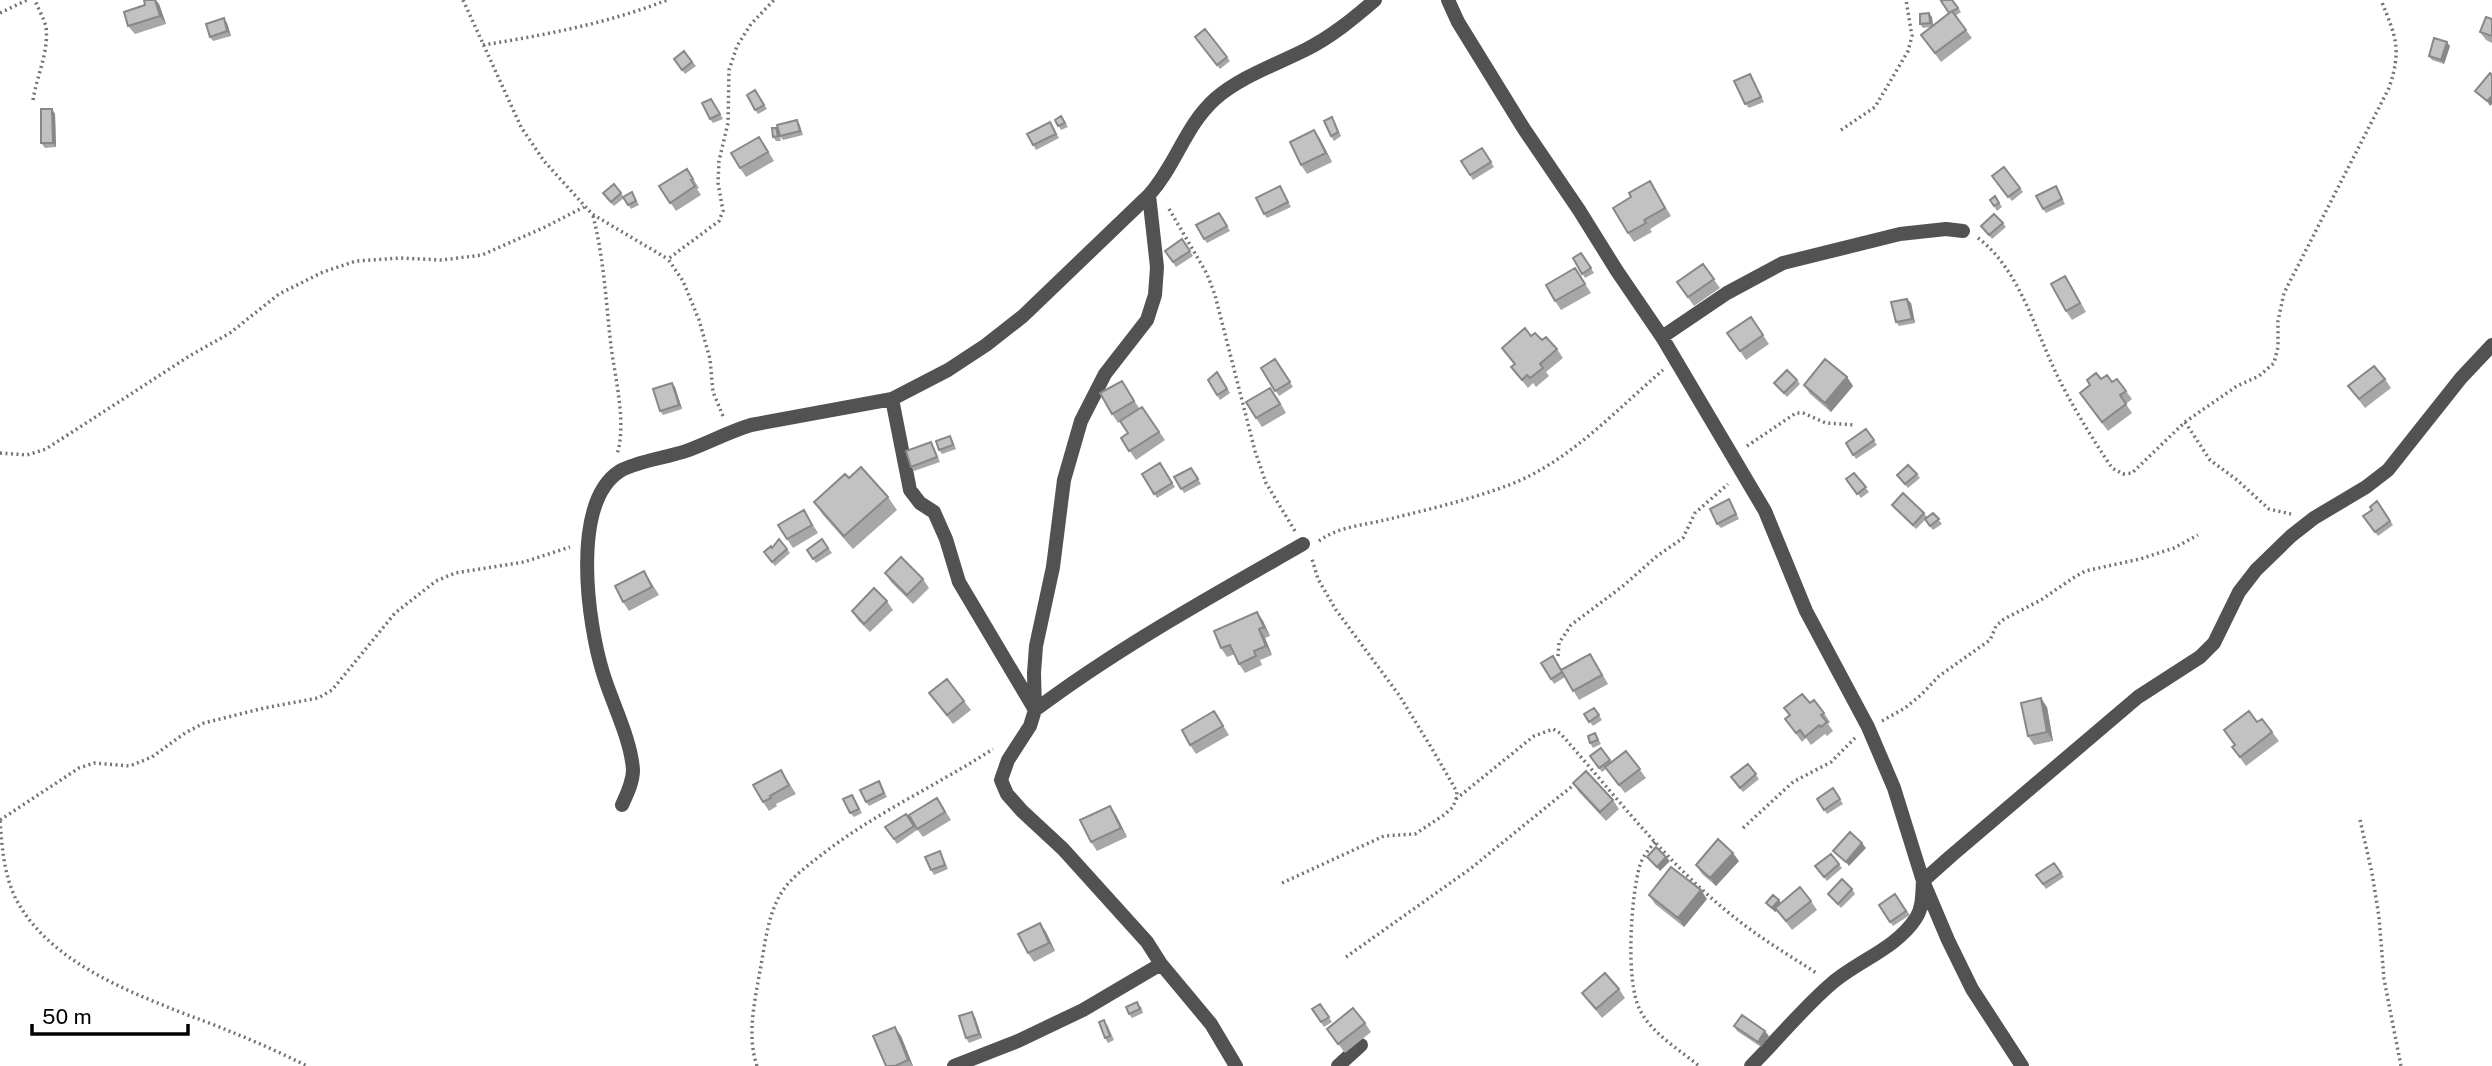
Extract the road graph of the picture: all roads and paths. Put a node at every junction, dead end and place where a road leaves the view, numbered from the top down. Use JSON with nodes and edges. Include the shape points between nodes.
{"nodes":[{"id":1,"x":27,"y":0,"type":"edge"},
{"id":2,"x":35,"y":0,"type":"edge"},
{"id":3,"x":463,"y":0,"type":"edge"},
{"id":4,"x":667,"y":0,"type":"edge"},
{"id":5,"x":774,"y":0,"type":"edge"},
{"id":6,"x":1375,"y":0,"type":"edge"},
{"id":7,"x":1448,"y":0,"type":"edge"},
{"id":8,"x":1906,"y":0,"type":"edge"},
{"id":9,"x":2381,"y":0,"type":"edge"},
{"id":10,"x":0,"y":13,"type":"edge"},
{"id":11,"x":483,"y":45,"type":"junction"},
{"id":12,"x":33,"y":100,"type":"dead end"},
{"id":13,"x":1841,"y":130,"type":"dead end"},
{"id":14,"x":1163,"y":180,"type":"junction"},
{"id":15,"x":1149,"y":195,"type":"junction"},
{"id":16,"x":584,"y":207,"type":"junction"},
{"id":17,"x":592,"y":214,"type":"junction"},
{"id":18,"x":1963,"y":231,"type":"joint"},
{"id":19,"x":668,"y":259,"type":"junction"},
{"id":20,"x":1662,"y":337,"type":"junction"},
{"id":21,"x":2492,"y":345,"type":"edge"},
{"id":22,"x":1675,"y":360,"type":"junction"},
{"id":23,"x":891,"y":399,"type":"junction"},
{"id":24,"x":2186,"y":422,"type":"junction"},
{"id":25,"x":1855,"y":425,"type":"dead end"},
{"id":26,"x":731,"y":431,"type":"junction"},
{"id":27,"x":0,"y":453,"type":"edge"},
{"id":28,"x":1734,"y":455,"type":"junction"},
{"id":29,"x":1742,"y":470,"type":"junction"},
{"id":30,"x":604,"y":487,"type":"junction"},
{"id":31,"x":2314,"y":518,"type":"junction"},
{"id":32,"x":2198,"y":535,"type":"dead end"},
{"id":33,"x":589,"y":540,"type":"junction"},
{"id":34,"x":1307,"y":550,"type":"junction"},
{"id":35,"x":1558,"y":656,"type":"dead end"},
{"id":36,"x":1035,"y":710,"type":"junction"},
{"id":37,"x":1868,"y":727,"type":"junction"},
{"id":38,"x":998,"y":746,"type":"dead end"},
{"id":39,"x":1581,"y":778,"type":"edge"},
{"id":40,"x":1456,"y":799,"type":"junction"},
{"id":41,"x":622,"y":805,"type":"dead end"},
{"id":42,"x":0,"y":820,"type":"edge"},
{"id":43,"x":2360,"y":820,"type":"dead end"},
{"id":44,"x":1743,"y":828,"type":"dead end"},
{"id":45,"x":1655,"y":842,"type":"junction"},
{"id":46,"x":1923,"y":881,"type":"junction"},
{"id":47,"x":1282,"y":883,"type":"dead end"},
{"id":48,"x":1346,"y":957,"type":"dead end"},
{"id":49,"x":1161,"y":964,"type":"junction"},
{"id":50,"x":1832,"y":983,"type":"junction"},
{"id":51,"x":1361,"y":1045,"type":"dead end"},
{"id":52,"x":2018,"y":1063,"type":"edge"},
{"id":53,"x":307,"y":1066,"type":"edge"},
{"id":54,"x":757,"y":1066,"type":"edge"},
{"id":55,"x":954,"y":1066,"type":"edge"},
{"id":56,"x":1236,"y":1066,"type":"edge"},
{"id":57,"x":1338,"y":1066,"type":"edge"},
{"id":58,"x":1699,"y":1066,"type":"edge"},
{"id":59,"x":1751,"y":1066,"type":"edge"},
{"id":60,"x":2401,"y":1066,"type":"edge"}],
"edges":[{"from":1,"to":10,"type":"path"},
{"from":2,"to":12,"type":"path","via":[[45,23],[47,46]]},
{"from":3,"to":11,"type":"path"},
{"from":4,"to":11,"type":"path","via":[[554,32]]},
{"from":5,"to":19,"type":"path","via":[[751,24],[729,70],[728,123],[719,161],[723,211],[719,221]]},
{"from":6,"to":14,"type":"street","via":[[1308,49],[1217,97],[1189,129]]},
{"from":7,"to":20,"type":"street","via":[[1524,129]]},
{"from":8,"to":13,"type":"path","via":[[1912,36],[1903,60],[1875,107]]},
{"from":9,"to":24,"type":"path","via":[[2397,45],[2397,63],[2389,88],[2284,293],[2274,363]]},
{"from":11,"to":16,"type":"path","via":[[522,127]]},
{"from":14,"to":15,"type":"street"},
{"from":14,"to":34,"type":"path","via":[[1167,207],[1216,295],[1247,426],[1266,484]]},
{"from":15,"to":23,"type":"street","via":[[1023,316],[948,370]]},
{"from":15,"to":36,"type":"street","via":[[1157,267],[1155,295],[1147,320],[1092,397],[1074,442],[1037,646]]},
{"from":16,"to":17,"type":"path"},
{"from":16,"to":27,"type":"path","via":[[482,256],[356,261],[323,272],[279,294],[230,333],[46,449],[27,455]]},
{"from":17,"to":19,"type":"path"},
{"from":17,"to":30,"type":"path","via":[[601,244],[620,426],[619,448]]},
{"from":18,"to":20,"type":"street","via":[[1900,234],[1783,263],[1727,293]]},
{"from":18,"to":24,"type":"path","via":[[1989,247],[2004,267],[2062,385],[2112,468],[2132,473]]},
{"from":19,"to":26,"type":"path","via":[[699,320],[713,392]]},
{"from":20,"to":22,"type":"street"},
{"from":21,"to":31,"type":"street","via":[[2388,470]]},
{"from":22,"to":28,"type":"street"},
{"from":22,"to":34,"type":"path","via":[[1581,443],[1543,468],[1476,496],[1339,530]]},
{"from":23,"to":26,"type":"street"},
{"from":23,"to":36,"type":"street","via":[[910,490],[934,512],[959,582]]},
{"from":24,"to":31,"type":"path","via":[[2210,460],[2269,509]]},
{"from":25,"to":28,"type":"path","via":[[1826,423],[1796,413]]},
{"from":26,"to":30,"type":"street","via":[[688,450],[620,470]]},
{"from":28,"to":29,"type":"street"},
{"from":29,"to":35,"type":"path","via":[[1695,513],[1683,538],[1571,625],[1559,643]]},
{"from":29,"to":37,"type":"street","via":[[1765,511],[1806,611]]},
{"from":30,"to":33,"type":"street","via":[[594,509]]},
{"from":31,"to":46,"type":"street","via":[[2256,570],[2239,592],[2214,643],[2200,657],[2129,704]]},
{"from":32,"to":37,"type":"path","via":[[2174,548],[2073,578],[1996,626],[1990,639],[1939,676],[1923,694],[1892,717]]},
{"from":33,"to":41,"type":"street","via":[[593,638],[633,769]]},
{"from":33,"to":42,"type":"path","via":[[524,562],[455,573],[436,581],[395,613],[332,690],[318,698],[204,723],[130,766],[94,763],[79,768]]},
{"from":34,"to":36,"type":"street","via":[[1124,649]]},
{"from":34,"to":40,"type":"path","via":[[1336,610],[1399,695],[1450,779]]},
{"from":36,"to":49,"type":"street","via":[[1001,780],[1007,794],[1101,891]]},
{"from":37,"to":44,"type":"path","via":[[1830,762],[1793,782]]},
{"from":37,"to":46,"type":"street","via":[[1894,788]]},
{"from":38,"to":54,"type":"path","via":[[889,808],[791,879],[769,926],[755,999],[752,1052]]},
{"from":39,"to":48,"type":"path","via":[[1470,869]]},
{"from":40,"to":45,"type":"path","via":[[1534,736],[1553,729]]},
{"from":40,"to":47,"type":"path","via":[[1444,815],[1415,834],[1384,836]]},
{"from":42,"to":53,"type":"path","via":[[8,879],[16,901],[40,932],[71,958],[112,984]]},
{"from":43,"to":60,"type":"path"},
{"from":45,"to":50,"type":"path","via":[[1734,917]]},
{"from":45,"to":58,"type":"path","via":[[1640,864],[1636,890],[1633,989],[1640,1012],[1650,1024]]},
{"from":46,"to":50,"type":"street","via":[[1916,919],[1890,945]]},
{"from":46,"to":52,"type":"street","via":[[1972,989]]},
{"from":49,"to":55,"type":"street","via":[[1073,1015]]},
{"from":49,"to":56,"type":"street","via":[[1211,1024]]},
{"from":50,"to":59,"type":"street"},
{"from":51,"to":57,"type":"street"}]}
